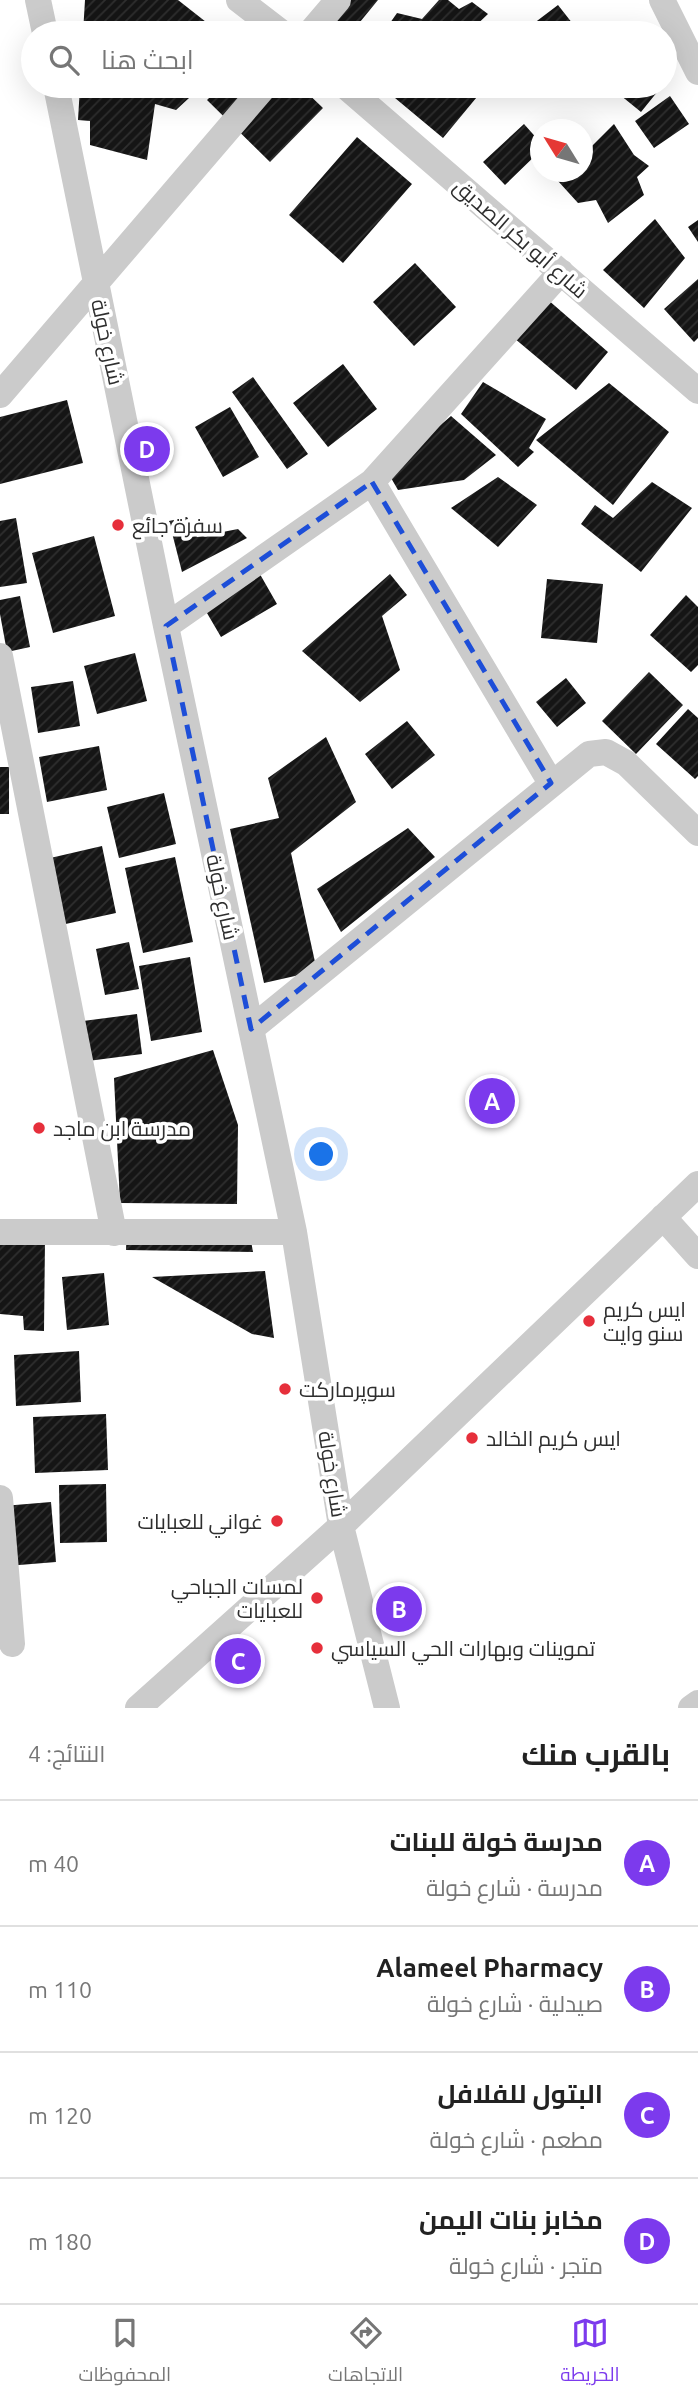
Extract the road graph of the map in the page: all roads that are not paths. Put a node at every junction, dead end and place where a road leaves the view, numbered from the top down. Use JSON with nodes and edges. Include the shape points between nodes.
{"nodes":[{"id":1,"x":38,"y":0,"type":"edge"},
{"id":2,"x":239,"y":0,"type":"edge"},
{"id":3,"x":338,"y":0,"type":"edge"},
{"id":4,"x":662,"y":0,"type":"edge"},
{"id":5,"x":42,"y":21,"type":"edge"},
{"id":6,"x":266,"y":21,"type":"edge"},
{"id":7,"x":320,"y":21,"type":"edge"},
{"id":8,"x":672,"y":21,"type":"edge"},
{"id":9,"x":677,"y":30,"type":"edge"},
{"id":10,"x":698,"y":72,"type":"edge"},
{"id":11,"x":58,"y":98,"type":"edge"},
{"id":12,"x":255,"y":98,"type":"edge"},
{"id":13,"x":359,"y":98,"type":"edge"},
{"id":14,"x":561,"y":272,"type":"junction"},
{"id":15,"x":96,"y":284,"type":"junction"},
{"id":16,"x":698,"y":391,"type":"edge"},
{"id":17,"x":0,"y":395,"type":"edge"},
{"id":18,"x":372,"y":482,"type":"junction"},
{"id":19,"x":166,"y":626,"type":"junction"},
{"id":20,"x":0,"y":656,"type":"edge"},
{"id":21,"x":551,"y":783,"type":"junction"},
{"id":22,"x":698,"y":833,"type":"edge"},
{"id":23,"x":251,"y":1029,"type":"junction"},
{"id":24,"x":698,"y":1184,"type":"edge"},
{"id":25,"x":663,"y":1217,"type":"junction"},
{"id":26,"x":0,"y":1232,"type":"edge"},
{"id":27,"x":294,"y":1232,"type":"junction"},
{"id":28,"x":114,"y":1233,"type":"junction"},
{"id":29,"x":698,"y":1256,"type":"edge"},
{"id":30,"x":0,"y":1497,"type":"edge"},
{"id":31,"x":341,"y":1526,"type":"junction"},
{"id":32,"x":12,"y":1644,"type":"dead end"},
{"id":33,"x":698,"y":1703,"type":"edge"},
{"id":34,"x":138,"y":1708,"type":"edge"},
{"id":35,"x":387,"y":1708,"type":"edge"},
{"id":36,"x":691,"y":1708,"type":"edge"}],
"edges":[{"from":1,"to":5,"type":"street"},
{"from":2,"to":6,"type":"street"},
{"from":3,"to":7,"type":"street"},
{"from":4,"to":8,"type":"street"},
{"from":9,"to":10,"type":"street"},
{"from":11,"to":15,"type":"street","name":"شارع خولة"},
{"from":12,"to":15,"type":"street"},
{"from":13,"to":14,"type":"street","name":"شارع أبو بكر الصديق"},
{"from":14,"to":16,"type":"street","name":"شارع أبو بكر الصديق"},
{"from":14,"to":18,"type":"street"},
{"from":15,"to":17,"type":"street"},
{"from":15,"to":19,"type":"street","name":"شارع خولة"},
{"from":18,"to":19,"type":"street"},
{"from":18,"to":21,"type":"street"},
{"from":19,"to":23,"type":"street","name":"شارع خولة"},
{"from":20,"to":28,"type":"street"},
{"from":21,"to":22,"type":"street","via":[[589,754],[606,752],[626,763]]},
{"from":21,"to":23,"type":"street"},
{"from":23,"to":27,"type":"street","name":"شارع خولة"},
{"from":24,"to":25,"type":"street"},
{"from":25,"to":29,"type":"street"},
{"from":25,"to":31,"type":"street"},
{"from":26,"to":28,"type":"street"},
{"from":27,"to":28,"type":"street"},
{"from":27,"to":31,"type":"street","name":"شارع خولة"},
{"from":30,"to":32,"type":"street"},
{"from":31,"to":34,"type":"street"},
{"from":31,"to":35,"type":"street","name":"شارع خولة"},
{"from":33,"to":36,"type":"street"}]}
